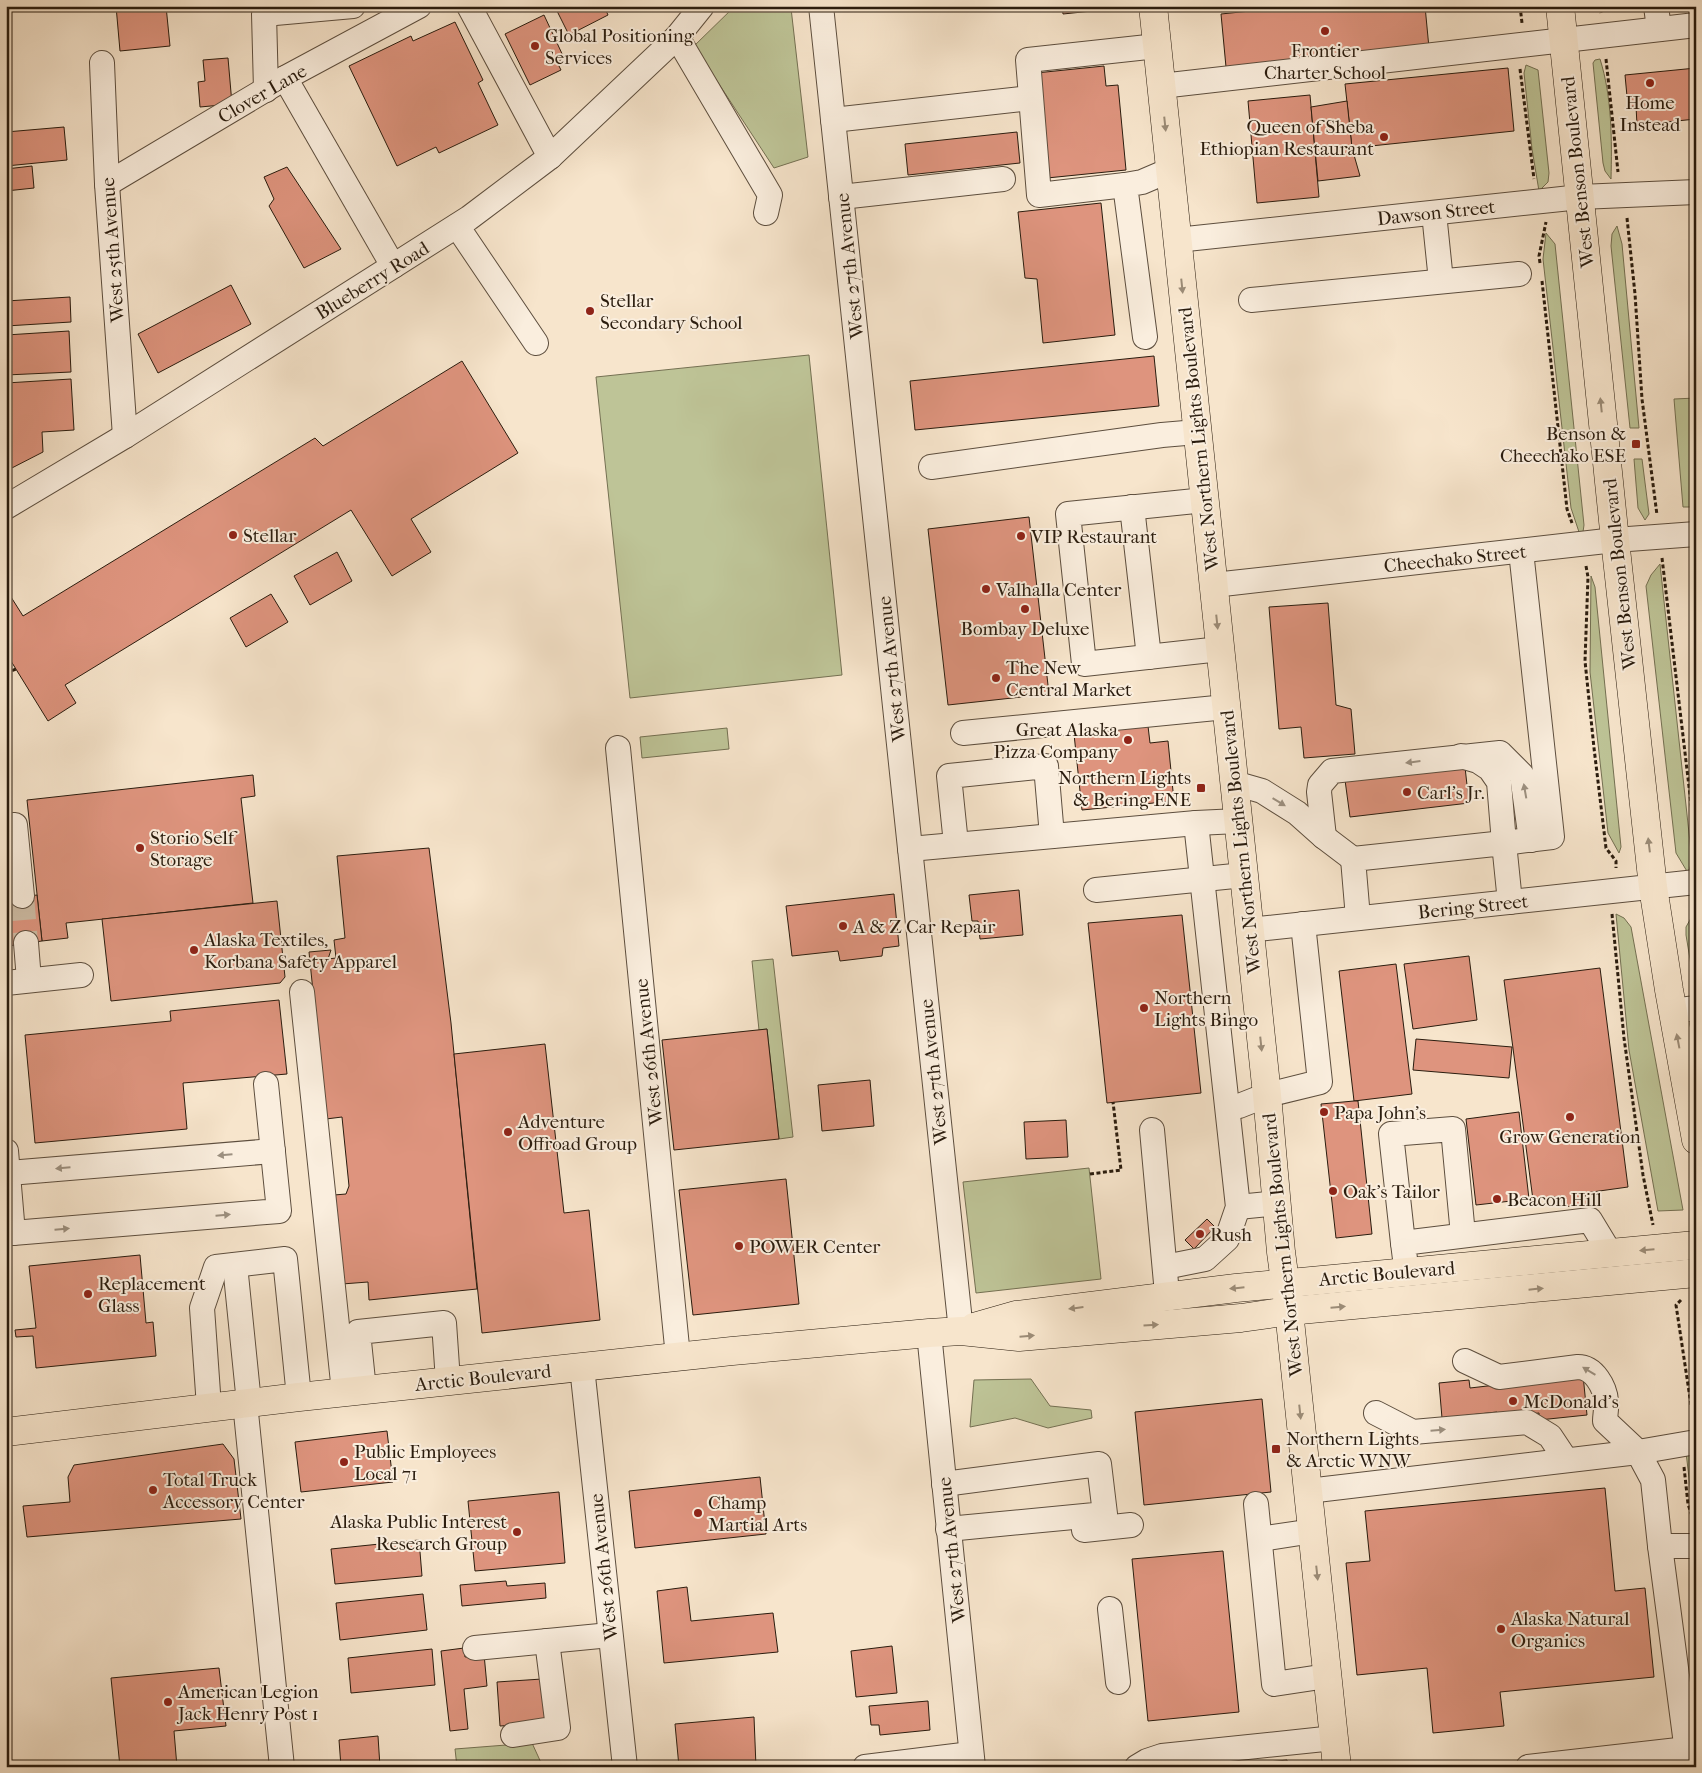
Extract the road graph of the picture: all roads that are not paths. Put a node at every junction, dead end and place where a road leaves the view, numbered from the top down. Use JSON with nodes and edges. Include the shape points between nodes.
{"nodes":[{"id":1,"x":353,"y":6,"type":"edge"},
{"id":2,"x":419,"y":6,"type":"edge"},
{"id":3,"x":469,"y":6,"type":"edge"},
{"id":4,"x":702,"y":6,"type":"edge"},
{"id":5,"x":822,"y":6,"type":"edge"},
{"id":6,"x":1153,"y":6,"type":"edge"},
{"id":7,"x":1560,"y":6,"type":"edge"},
{"id":8,"x":1658,"y":18,"type":"edge"},
{"id":9,"x":1696,"y":25,"type":"edge"},
{"id":10,"x":677,"y":37,"type":"junction"},
{"id":11,"x":1564,"y":40,"type":"junction"},
{"id":12,"x":1157,"y":46,"type":"junction"},
{"id":13,"x":102,"y":63,"type":"dead end"},
{"id":14,"x":275,"y":84,"type":"junction"},
{"id":15,"x":1161,"y":86,"type":"junction"},
{"id":16,"x":1030,"y":98,"type":"junction"},
{"id":17,"x":834,"y":120,"type":"junction"},
{"id":18,"x":550,"y":157,"type":"junction"},
{"id":19,"x":1170,"y":170,"type":"junction"},
{"id":20,"x":1003,"y":179,"type":"dead end"},
{"id":21,"x":107,"y":184,"type":"junction"},
{"id":22,"x":1126,"y":185,"type":"junction"},
{"id":23,"x":1696,"y":192,"type":"edge"},
{"id":24,"x":842,"y":197,"type":"junction"},
{"id":25,"x":1580,"y":197,"type":"junction"},
{"id":26,"x":1434,"y":212,"type":"junction"},
{"id":27,"x":766,"y":213,"type":"dead end"},
{"id":28,"x":457,"y":226,"type":"junction"},
{"id":29,"x":1177,"y":240,"type":"junction"},
{"id":30,"x":393,"y":266,"type":"junction"},
{"id":31,"x":1534,"y":271,"type":"road end"},
{"id":32,"x":1441,"y":281,"type":"junction"},
{"id":33,"x":1251,"y":300,"type":"dead end"},
{"id":34,"x":1145,"y":337,"type":"dead end"},
{"id":35,"x":536,"y":343,"type":"dead end"},
{"id":36,"x":1197,"y":432,"type":"junction"},
{"id":37,"x":125,"y":436,"type":"junction"},
{"id":38,"x":931,"y":467,"type":"dead end"},
{"id":39,"x":1204,"y":500,"type":"junction"},
{"id":40,"x":6,"y":507,"type":"edge"},
{"id":41,"x":1132,"y":507,"type":"junction"},
{"id":42,"x":1696,"y":534,"type":"edge"},
{"id":43,"x":1615,"y":540,"type":"junction"},
{"id":44,"x":1521,"y":551,"type":"junction"},
{"id":45,"x":1214,"y":585,"type":"junction"},
{"id":46,"x":1220,"y":649,"type":"junction"},
{"id":47,"x":1149,"y":657,"type":"junction"},
{"id":48,"x":1226,"y":707,"type":"junction"},
{"id":49,"x":963,"y":733,"type":"dead end"},
{"id":50,"x":618,"y":748,"type":"dead end"},
{"id":51,"x":1461,"y":756,"type":"junction"},
{"id":52,"x":1234,"y":783,"type":"junction"},
{"id":53,"x":1238,"y":821,"type":"junction"},
{"id":54,"x":1196,"y":823,"type":"junction"},
{"id":55,"x":6,"y":826,"type":"edge"},
{"id":56,"x":1052,"y":836,"type":"junction"},
{"id":57,"x":1324,"y":836,"type":"junction"},
{"id":58,"x":1531,"y":840,"type":"junction"},
{"id":59,"x":1504,"y":843,"type":"junction"},
{"id":60,"x":956,"y":844,"type":"junction"},
{"id":61,"x":910,"y":849,"type":"junction"},
{"id":62,"x":1353,"y":859,"type":"junction"},
{"id":63,"x":1244,"y":875,"type":"junction"},
{"id":64,"x":1202,"y":880,"type":"junction"},
{"id":65,"x":1696,"y":882,"type":"edge"},
{"id":66,"x":1653,"y":887,"type":"junction"},
{"id":67,"x":1096,"y":890,"type":"dead end"},
{"id":68,"x":22,"y":896,"type":"tunnel mouth"},
{"id":69,"x":1510,"y":902,"type":"junction"},
{"id":70,"x":1358,"y":918,"type":"junction"},
{"id":71,"x":1303,"y":924,"type":"junction"},
{"id":72,"x":1249,"y":930,"type":"junction"},
{"id":73,"x":26,"y":943,"type":"tunnel mouth"},
{"id":74,"x":81,"y":974,"type":"dead end"},
{"id":75,"x":18,"y":981,"type":"edge"},
{"id":76,"x":302,"y":992,"type":"dead end"},
{"id":77,"x":1684,"y":1010,"type":"edge"},
{"id":78,"x":266,"y":1084,"type":"dead end"},
{"id":79,"x":1267,"y":1094,"type":"junction"},
{"id":80,"x":1228,"y":1109,"type":"junction"},
{"id":81,"x":1152,"y":1130,"type":"dead end"},
{"id":82,"x":1696,"y":1140,"type":"edge"},
{"id":83,"x":273,"y":1151,"type":"junction"},
{"id":84,"x":7,"y":1162,"type":"edge"},
{"id":85,"x":1278,"y":1204,"type":"junction"},
{"id":86,"x":1238,"y":1207,"type":"junction"},
{"id":87,"x":1491,"y":1232,"type":"junction"},
{"id":88,"x":10,"y":1233,"type":"edge"},
{"id":89,"x":1463,"y":1235,"type":"junction"},
{"id":90,"x":1403,"y":1243,"type":"junction"},
{"id":91,"x":1696,"y":1245,"type":"edge"},
{"id":92,"x":1610,"y":1253,"type":"junction"},
{"id":93,"x":1496,"y":1263,"type":"junction"},
{"id":94,"x":235,"y":1265,"type":"junction"},
{"id":95,"x":1165,"y":1267,"type":"junction"},
{"id":96,"x":1406,"y":1272,"type":"junction"},
{"id":97,"x":1286,"y":1283,"type":"junction"},
{"id":98,"x":1691,"y":1284,"type":"edge"},
{"id":99,"x":1168,"y":1297,"type":"junction"},
{"id":100,"x":1289,"y":1311,"type":"junction"},
{"id":101,"x":961,"y":1331,"type":"junction"},
{"id":102,"x":929,"y":1333,"type":"junction"},
{"id":103,"x":678,"y":1357,"type":"junction"},
{"id":104,"x":1465,"y":1361,"type":"dead end"},
{"id":105,"x":582,"y":1367,"type":"junction"},
{"id":106,"x":448,"y":1381,"type":"junction"},
{"id":107,"x":354,"y":1391,"type":"junction"},
{"id":108,"x":299,"y":1397,"type":"junction"},
{"id":109,"x":247,"y":1403,"type":"junction"},
{"id":110,"x":209,"y":1407,"type":"junction"},
{"id":111,"x":1376,"y":1413,"type":"dead end"},
{"id":112,"x":6,"y":1432,"type":"edge"},
{"id":113,"x":1696,"y":1442,"type":"edge"},
{"id":114,"x":1638,"y":1452,"type":"junction"},
{"id":115,"x":1566,"y":1460,"type":"junction"},
{"id":116,"x":944,"y":1484,"type":"junction"},
{"id":117,"x":1308,"y":1491,"type":"junction"},
{"id":118,"x":1256,"y":1504,"type":"dead end"},
{"id":119,"x":1131,"y":1525,"type":"dead end"},
{"id":120,"x":1312,"y":1531,"type":"junction"},
{"id":121,"x":949,"y":1537,"type":"junction"},
{"id":122,"x":1260,"y":1539,"type":"junction"},
{"id":123,"x":1660,"y":1546,"type":"junction"},
{"id":124,"x":1696,"y":1546,"type":"edge"},
{"id":125,"x":1110,"y":1609,"type":"dead end"},
{"id":126,"x":610,"y":1635,"type":"junction"},
{"id":127,"x":547,"y":1641,"type":"junction"},
{"id":128,"x":475,"y":1648,"type":"dead end"},
{"id":129,"x":1327,"y":1676,"type":"junction"},
{"id":130,"x":1118,"y":1682,"type":"dead end"},
{"id":131,"x":513,"y":1735,"type":"dead end"},
{"id":132,"x":1334,"y":1738,"type":"junction"},
{"id":133,"x":1688,"y":1758,"type":"edge"},
{"id":134,"x":972,"y":1761,"type":"edge"},
{"id":135,"x":282,"y":1767,"type":"edge"},
{"id":136,"x":625,"y":1767,"type":"edge"},
{"id":137,"x":865,"y":1767,"type":"edge"},
{"id":138,"x":1137,"y":1767,"type":"edge"},
{"id":139,"x":1337,"y":1767,"type":"edge"},
{"id":140,"x":1528,"y":1767,"type":"edge"}],
"edges":[{"from":1,"to":14,"type":"street","via":[[264,14]]},
{"from":2,"to":14,"type":"street","name":"Clover Lane"},
{"from":3,"to":18,"type":"street"},
{"from":4,"to":10,"type":"street","name":"Blueberry Road"},
{"from":5,"to":17,"type":"street","name":"West 27th Avenue"},
{"from":6,"to":12,"type":"main road","name":"West Northern Lights Boulevard"},
{"from":7,"to":11,"type":"main road","name":"West Benson Boulevard"},
{"from":8,"to":9,"type":"street"},
{"from":8,"to":11,"type":"street","via":[[1604,35]]},
{"from":10,"to":18,"type":"street","name":"Blueberry Road"},
{"from":10,"to":27,"type":"street","via":[[770,195]]},
{"from":11,"to":15,"type":"street"},
{"from":11,"to":25,"type":"main road","name":"West Benson Boulevard"},
{"from":12,"to":15,"type":"main road","name":"West Northern Lights Boulevard"},
{"from":12,"to":16,"type":"street","via":[[1028,60]]},
{"from":13,"to":21,"type":"street","name":"West 25th Avenue"},
{"from":14,"to":21,"type":"street","name":"Clover Lane"},
{"from":14,"to":30,"type":"street"},
{"from":15,"to":19,"type":"main road","name":"West Northern Lights Boulevard","one_way":true},
{"from":16,"to":17,"type":"street"},
{"from":16,"to":22,"type":"street","via":[[1039,195]]},
{"from":17,"to":24,"type":"street","name":"West 27th Avenue"},
{"from":18,"to":28,"type":"street","name":"Blueberry Road"},
{"from":19,"to":22,"type":"street"},
{"from":19,"to":29,"type":"main road","name":"West Northern Lights Boulevard"},
{"from":20,"to":24,"type":"street"},
{"from":21,"to":37,"type":"street","name":"West 25th Avenue"},
{"from":22,"to":34,"type":"street"},
{"from":23,"to":25,"type":"street","name":"Dawson Street"},
{"from":24,"to":61,"type":"street","name":"West 27th Avenue"},
{"from":25,"to":26,"type":"street","name":"Dawson Street"},
{"from":43,"to":25,"type":"main road","name":"West Benson Boulevard","one_way":true},
{"from":26,"to":29,"type":"street","name":"Dawson Street"},
{"from":26,"to":32,"type":"street"},
{"from":28,"to":30,"type":"street","name":"Blueberry Road"},
{"from":28,"to":35,"type":"street"},
{"from":29,"to":36,"type":"main road","name":"West Northern Lights Boulevard","one_way":true},
{"from":30,"to":37,"type":"street","name":"Blueberry Road"},
{"from":31,"to":32,"type":"street"},
{"from":32,"to":33,"type":"street"},
{"from":36,"to":38,"type":"street"},
{"from":36,"to":39,"type":"main road","name":"West Northern Lights Boulevard"},
{"from":37,"to":40,"type":"street","name":"Blueberry Road"},
{"from":39,"to":41,"type":"street"},
{"from":39,"to":45,"type":"main road","name":"West Northern Lights Boulevard"},
{"from":41,"to":47,"type":"street"},
{"from":41,"to":47,"type":"street","via":[[1068,514],[1084,664]]},
{"from":42,"to":43,"type":"street","name":"Cheechako Street"},
{"from":43,"to":44,"type":"street","name":"Cheechako Street"},
{"from":66,"to":43,"type":"main road","name":"West Benson Boulevard","one_way":true},
{"from":44,"to":45,"type":"street","name":"Cheechako Street"},
{"from":44,"to":58,"type":"street","via":[[1552,837]]},
{"from":45,"to":46,"type":"main road","name":"West Northern Lights Boulevard","one_way":true},
{"from":46,"to":47,"type":"street"},
{"from":46,"to":48,"type":"main road","name":"West Northern Lights Boulevard"},
{"from":48,"to":49,"type":"street"},
{"from":48,"to":52,"type":"main road","name":"West Northern Lights Boulevard"},
{"from":50,"to":103,"type":"street","name":"West 26th Avenue"},
{"from":51,"to":57,"type":"street","one_way":true,"via":[[1332,771],[1320,785],[1319,792]]},
{"from":58,"to":51,"type":"street","one_way":true,"via":[[1522,775],[1500,753]]},
{"from":51,"to":59,"type":"street","via":[[1490,769],[1499,782]]},
{"from":52,"to":53,"type":"main road","name":"West Northern Lights Boulevard"},
{"from":52,"to":57,"type":"street","one_way":true,"via":[[1276,800]]},
{"from":53,"to":54,"type":"street"},
{"from":53,"to":63,"type":"main road","name":"West Northern Lights Boulevard"},
{"from":54,"to":56,"type":"street"},
{"from":54,"to":64,"type":"street"},
{"from":55,"to":68,"type":"street","via":[[15,825]]},
{"from":56,"to":60,"type":"street"},
{"from":56,"to":60,"type":"street","via":[[1046,766],[949,776]]},
{"from":57,"to":62,"type":"street"},
{"from":58,"to":59,"type":"street"},
{"from":59,"to":62,"type":"street"},
{"from":59,"to":69,"type":"street"},
{"from":60,"to":61,"type":"street"},
{"from":61,"to":101,"type":"street","name":"West 27th Avenue"},
{"from":62,"to":70,"type":"street"},
{"from":63,"to":64,"type":"street"},
{"from":63,"to":72,"type":"main road","name":"West Northern Lights Boulevard"},
{"from":64,"to":67,"type":"street"},
{"from":64,"to":80,"type":"street"},
{"from":65,"to":66,"type":"street","name":"Bering Street"},
{"from":66,"to":69,"type":"street","name":"Bering Street"},
{"from":66,"to":77,"type":"main road","name":"West Benson Boulevard"},
{"from":69,"to":70,"type":"street","name":"Bering Street"},
{"from":70,"to":71,"type":"street","name":"Bering Street"},
{"from":71,"to":72,"type":"street","name":"Bering Street"},
{"from":71,"to":79,"type":"street","via":[[1320,1082]]},
{"from":72,"to":79,"type":"main road","name":"West Northern Lights Boulevard","one_way":true},
{"from":73,"to":75,"type":"street"},
{"from":74,"to":75,"type":"street"},
{"from":76,"to":107,"type":"street"},
{"from":82,"to":77,"type":"main road","name":"West Benson Boulevard","one_way":true},
{"from":78,"to":83,"type":"street"},
{"from":79,"to":80,"type":"street"},
{"from":79,"to":85,"type":"main road","name":"West Northern Lights Boulevard"},
{"from":80,"to":86,"type":"street"},
{"from":81,"to":95,"type":"street"},
{"from":83,"to":84,"type":"street","one_way":true},
{"from":88,"to":83,"type":"street","one_way":true,"via":[[279,1211]]},
{"from":84,"to":88,"type":"street"},
{"from":85,"to":86,"type":"street"},
{"from":85,"to":97,"type":"main road","name":"West Northern Lights Boulevard"},
{"from":86,"to":95,"type":"street","via":[[1227,1239],[1205,1259]]},
{"from":87,"to":89,"type":"street"},
{"from":87,"to":92,"type":"street","via":[[1590,1220]]},
{"from":87,"to":93,"type":"street"},
{"from":89,"to":90,"type":"street"},
{"from":89,"to":90,"type":"street","via":[[1452,1129],[1391,1134]]},
{"from":90,"to":96,"type":"street"},
{"from":91,"to":92,"type":"main road","name":"Arctic Boulevard","one_way":true},
{"from":92,"to":93,"type":"main road","name":"Arctic Boulevard"},
{"from":93,"to":96,"type":"main road","name":"Arctic Boulevard"},
{"from":94,"to":108,"type":"street","via":[[285,1259]]},
{"from":94,"to":109,"type":"street"},
{"from":94,"to":110,"type":"street","via":[[216,1267],[202,1308]]},
{"from":95,"to":99,"type":"street"},
{"from":96,"to":97,"type":"main road","name":"Arctic Boulevard"},
{"from":97,"to":99,"type":"main road","name":"Arctic Boulevard","one_way":true},
{"from":97,"to":100,"type":"main road","name":"West Northern Lights Boulevard"},
{"from":100,"to":98,"type":"main road","name":"Arctic Boulevard","one_way":true},
{"from":99,"to":101,"type":"main road","name":"Arctic Boulevard","one_way":true,"via":[[1016,1315]]},
{"from":101,"to":100,"type":"main road","name":"Arctic Boulevard","one_way":true,"via":[[1020,1337]]},
{"from":100,"to":117,"type":"main road","name":"West Northern Lights Boulevard","one_way":true},
{"from":101,"to":102,"type":"main road","name":"Arctic Boulevard"},
{"from":102,"to":103,"type":"main road","name":"Arctic Boulevard"},
{"from":102,"to":116,"type":"street","name":"West 27th Avenue"},
{"from":103,"to":105,"type":"main road","name":"Arctic Boulevard"},
{"from":114,"to":104,"type":"street","one_way":true,"via":[[1605,1421],[1606,1400],[1597,1376],[1583,1367],[1499,1377]]},
{"from":105,"to":106,"type":"main road","name":"Arctic Boulevard"},
{"from":105,"to":126,"type":"street","name":"West 26th Avenue"},
{"from":106,"to":107,"type":"main road","name":"Arctic Boulevard"},
{"from":106,"to":107,"type":"street","via":[[444,1323],[358,1332]]},
{"from":107,"to":108,"type":"main road","name":"Arctic Boulevard"},
{"from":108,"to":109,"type":"main road","name":"Arctic Boulevard"},
{"from":109,"to":110,"type":"main road","name":"Arctic Boulevard"},
{"from":109,"to":135,"type":"street"},
{"from":110,"to":112,"type":"main road","name":"Arctic Boulevard"},
{"from":111,"to":115,"type":"street","one_way":true,"via":[[1413,1432],[1527,1422],[1550,1436]]},
{"from":113,"to":114,"type":"street"},
{"from":114,"to":115,"type":"street"},
{"from":114,"to":123,"type":"street","via":[[1653,1480]]},
{"from":115,"to":117,"type":"street"},
{"from":116,"to":121,"type":"street","name":"West 27th Avenue"},
{"from":116,"to":121,"type":"street","via":[[1099,1464],[1105,1514]]},
{"from":117,"to":120,"type":"main road","name":"West Northern Lights Boulevard"},
{"from":118,"to":122,"type":"street"},
{"from":119,"to":121,"type":"street"},
{"from":120,"to":122,"type":"street"},
{"from":120,"to":129,"type":"main road","name":"West Northern Lights Boulevard","one_way":true},
{"from":121,"to":134,"type":"street","name":"West 27th Avenue"},
{"from":122,"to":129,"type":"street","via":[[1274,1684]]},
{"from":123,"to":124,"type":"street"},
{"from":123,"to":133,"type":"street"},
{"from":125,"to":130,"type":"street"},
{"from":126,"to":127,"type":"street"},
{"from":126,"to":136,"type":"street","name":"West 26th Avenue"},
{"from":127,"to":128,"type":"street"},
{"from":127,"to":131,"type":"street","via":[[558,1728]]},
{"from":129,"to":132,"type":"main road","name":"West Northern Lights Boulevard"},
{"from":132,"to":138,"type":"street","via":[[1162,1756]]},
{"from":132,"to":139,"type":"main road","name":"West Northern Lights Boulevard"},
{"from":133,"to":140,"type":"street"},
{"from":134,"to":137,"type":"street"}]}
